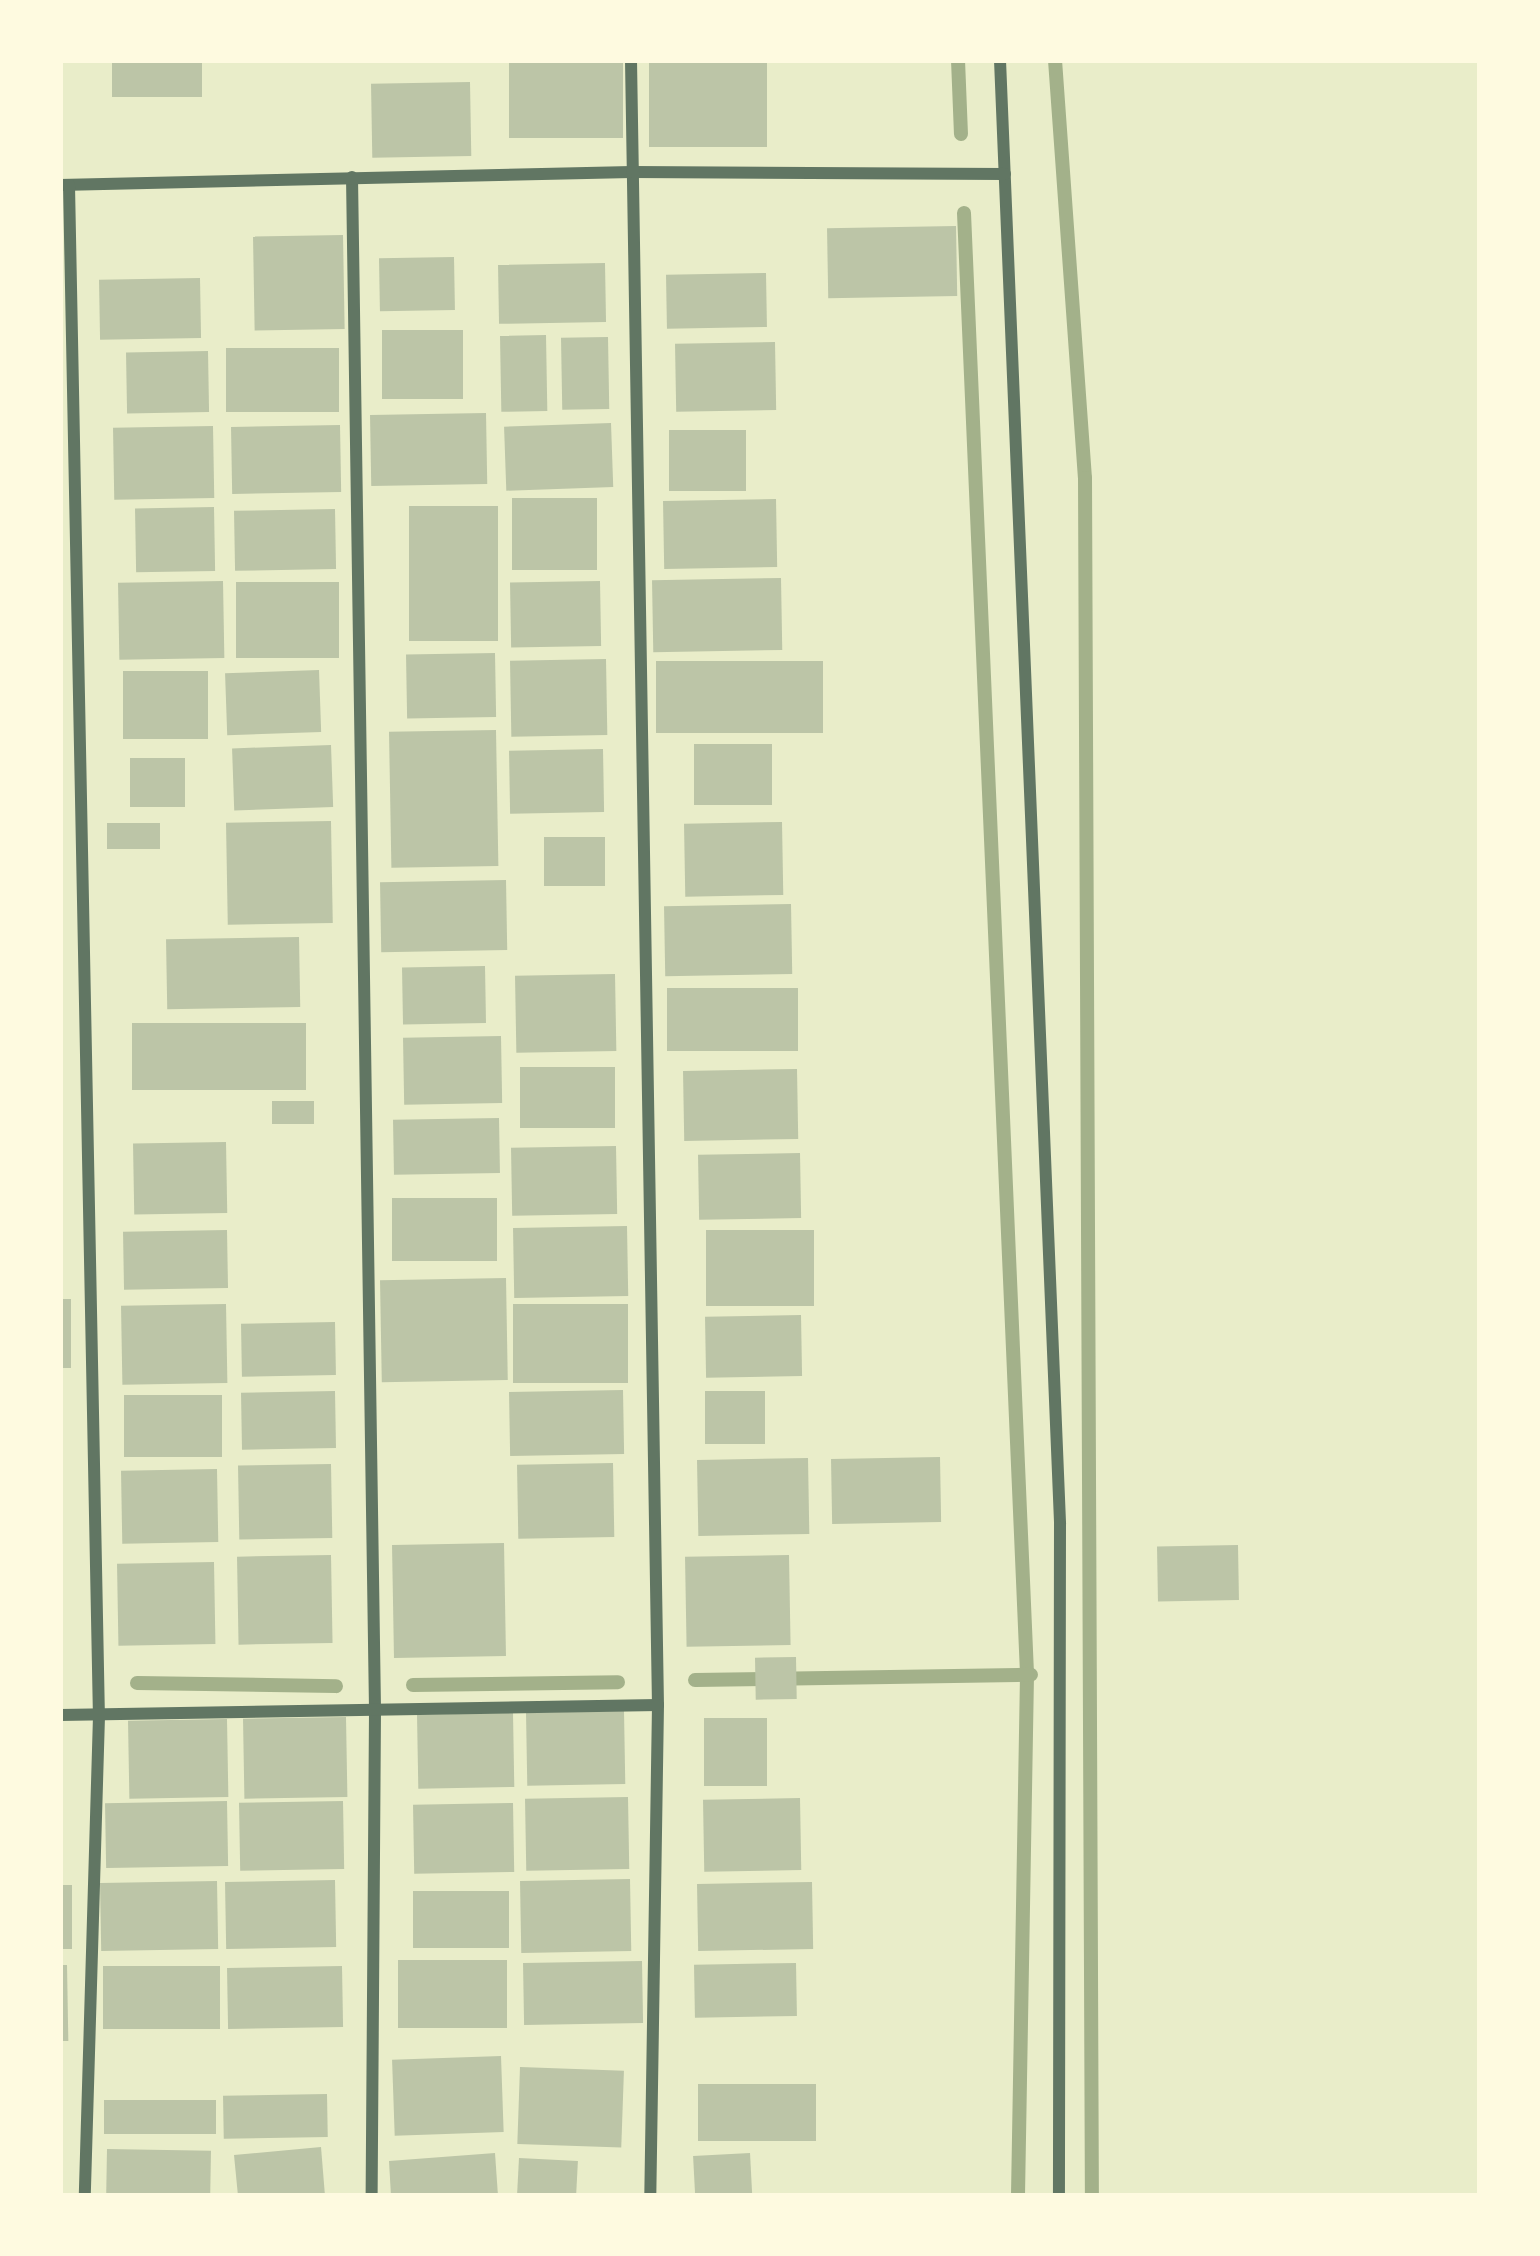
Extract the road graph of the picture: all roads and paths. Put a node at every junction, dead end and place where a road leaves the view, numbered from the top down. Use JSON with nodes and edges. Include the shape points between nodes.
{"nodes":[{"id":1,"x":631,"y":60,"type":"edge"},
{"id":2,"x":1000,"y":60,"type":"edge"},
{"id":3,"x":632,"y":172,"type":"junction"},
{"id":4,"x":1005,"y":174,"type":"junction"},
{"id":5,"x":352,"y":177,"type":"junction"},
{"id":6,"x":64,"y":185,"type":"edge"},
{"id":7,"x":658,"y":1705,"type":"junction"},
{"id":8,"x":374,"y":1711,"type":"junction"},
{"id":9,"x":60,"y":1715,"type":"edge"},
{"id":10,"x":98,"y":1716,"type":"junction"},
{"id":11,"x":85,"y":2196,"type":"edge"},
{"id":12,"x":372,"y":2196,"type":"edge"},
{"id":13,"x":650,"y":2196,"type":"edge"},
{"id":14,"x":1059,"y":2196,"type":"edge"}],
"edges":[{"from":1,"to":3,"type":"street"},
{"from":2,"to":4,"type":"street"},
{"from":3,"to":4,"type":"street"},
{"from":3,"to":5,"type":"street"},
{"from":3,"to":7,"type":"street"},
{"from":4,"to":14,"type":"street","via":[[1060,1524]]},
{"from":5,"to":6,"type":"street"},
{"from":5,"to":8,"type":"street"},
{"from":6,"to":10,"type":"street"},
{"from":7,"to":8,"type":"street"},
{"from":7,"to":13,"type":"street"},
{"from":8,"to":10,"type":"street"},
{"from":8,"to":12,"type":"street"},
{"from":9,"to":10,"type":"street"},
{"from":10,"to":11,"type":"street"}]}
